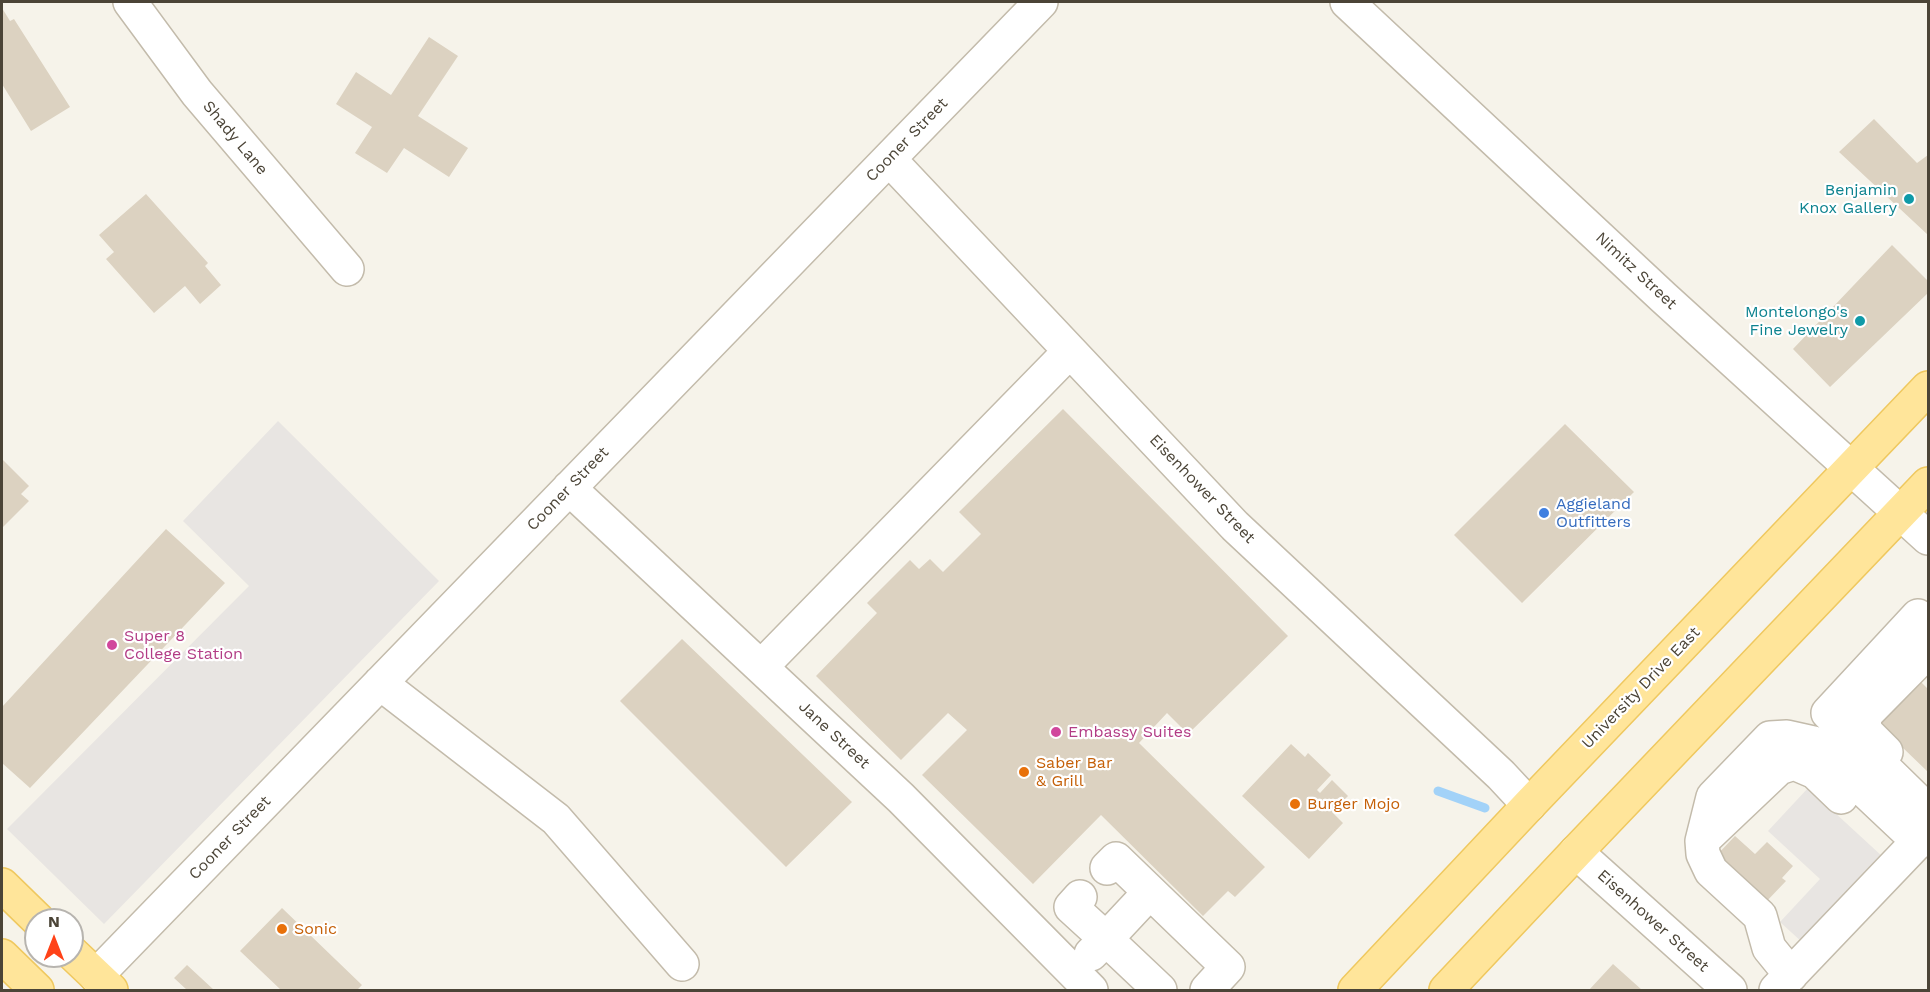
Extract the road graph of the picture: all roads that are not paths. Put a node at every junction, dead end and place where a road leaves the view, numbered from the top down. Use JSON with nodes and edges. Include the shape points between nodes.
{"nodes":[{"id":1,"x":130,"y":2,"type":"edge"},
{"id":2,"x":1041,"y":2,"type":"edge"},
{"id":3,"x":1347,"y":2,"type":"edge"},
{"id":4,"x":889,"y":159,"type":"junction"},
{"id":5,"x":347,"y":269,"type":"dead end"},
{"id":6,"x":1070,"y":351,"type":"junction"},
{"id":7,"x":1929,"y":388,"type":"edge"},
{"id":8,"x":1852,"y":468,"type":"junction"},
{"id":9,"x":1929,"y":484,"type":"edge"},
{"id":10,"x":569,"y":488,"type":"junction"},
{"id":11,"x":1901,"y":513,"type":"junction"},
{"id":12,"x":1929,"y":537,"type":"edge"},
{"id":13,"x":1929,"y":625,"type":"edge"},
{"id":14,"x":1929,"y":651,"type":"edge"},
{"id":15,"x":761,"y":667,"type":"junction"},
{"id":16,"x":380,"y":683,"type":"junction"},
{"id":17,"x":1929,"y":793,"type":"edge"},
{"id":18,"x":1529,"y":805,"type":"junction"},
{"id":19,"x":1929,"y":811,"type":"edge"},
{"id":20,"x":1917,"y":843,"type":"edge"},
{"id":21,"x":1576,"y":852,"type":"junction"},
{"id":22,"x":1107,"y":868,"type":"dead end"},
{"id":23,"x":2,"y":885,"type":"edge"},
{"id":24,"x":1150,"y":891,"type":"junction"},
{"id":25,"x":1080,"y":897,"type":"dead end"},
{"id":26,"x":26,"y":908,"type":"edge"},
{"id":27,"x":1106,"y":939,"type":"junction"},
{"id":28,"x":2,"y":956,"type":"edge"},
{"id":29,"x":682,"y":964,"type":"dead end"},
{"id":30,"x":84,"y":965,"type":"edge"},
{"id":31,"x":1082,"y":982,"type":"edge"},
{"id":32,"x":1784,"y":982,"type":"edge"},
{"id":33,"x":103,"y":983,"type":"edge"},
{"id":34,"x":37,"y":990,"type":"edge"},
{"id":35,"x":1160,"y":990,"type":"edge"},
{"id":36,"x":1207,"y":990,"type":"edge"},
{"id":37,"x":1355,"y":990,"type":"edge"},
{"id":38,"x":1446,"y":990,"type":"edge"},
{"id":39,"x":1730,"y":990,"type":"edge"}],
"edges":[{"from":1,"to":5,"type":"street","name":"Shady Lane","via":[[197,93]]},
{"from":2,"to":4,"type":"street","name":"Cooner Street"},
{"from":3,"to":8,"type":"street","name":"Nimitz Street"},
{"from":4,"to":6,"type":"street","name":"Eisenhower Street"},
{"from":4,"to":10,"type":"street","name":"Cooner Street"},
{"from":6,"to":15,"type":"street"},
{"from":6,"to":18,"type":"street","name":"Eisenhower Street","via":[[1235,525]]},
{"from":7,"to":8,"type":"main road","name":"University Drive East"},
{"from":8,"to":11,"type":"street","name":"Nimitz Street"},
{"from":8,"to":18,"type":"main road","name":"University Drive East"},
{"from":9,"to":11,"type":"main road"},
{"from":10,"to":15,"type":"street","name":"Jane Street"},
{"from":10,"to":16,"type":"street","name":"Cooner Street"},
{"from":11,"to":12,"type":"street","name":"Nimitz Street"},
{"from":11,"to":21,"type":"main road"},
{"from":13,"to":19,"type":"street","via":[[1918,616],[1828,713]]},
{"from":14,"to":17,"type":"street","via":[[1864,716],[1865,732]]},
{"from":15,"to":31,"type":"street","name":"Jane Street","via":[[901,798]]},
{"from":16,"to":29,"type":"street","via":[[556,819]]},
{"from":16,"to":33,"type":"street","name":"Cooner Street"},
{"from":18,"to":37,"type":"main road","name":"University Drive East"},
{"from":20,"to":32,"type":"street"},
{"from":20,"to":32,"type":"street","via":[[1815,772],[1794,763],[1779,768],[1702,841],[1703,855],[1711,871],[1760,916]]},
{"from":21,"to":38,"type":"main road"},
{"from":21,"to":39,"type":"street","name":"Eisenhower Street"},
{"from":22,"to":24,"type":"street","via":[[1116,859]]},
{"from":23,"to":26,"type":"main road"},
{"from":24,"to":27,"type":"street"},
{"from":24,"to":36,"type":"street","via":[[1228,967]]},
{"from":25,"to":27,"type":"street","via":[[1071,907]]},
{"from":27,"to":31,"type":"street"},
{"from":27,"to":35,"type":"street"},
{"from":28,"to":34,"type":"main road"},
{"from":30,"to":33,"type":"main road"}]}
